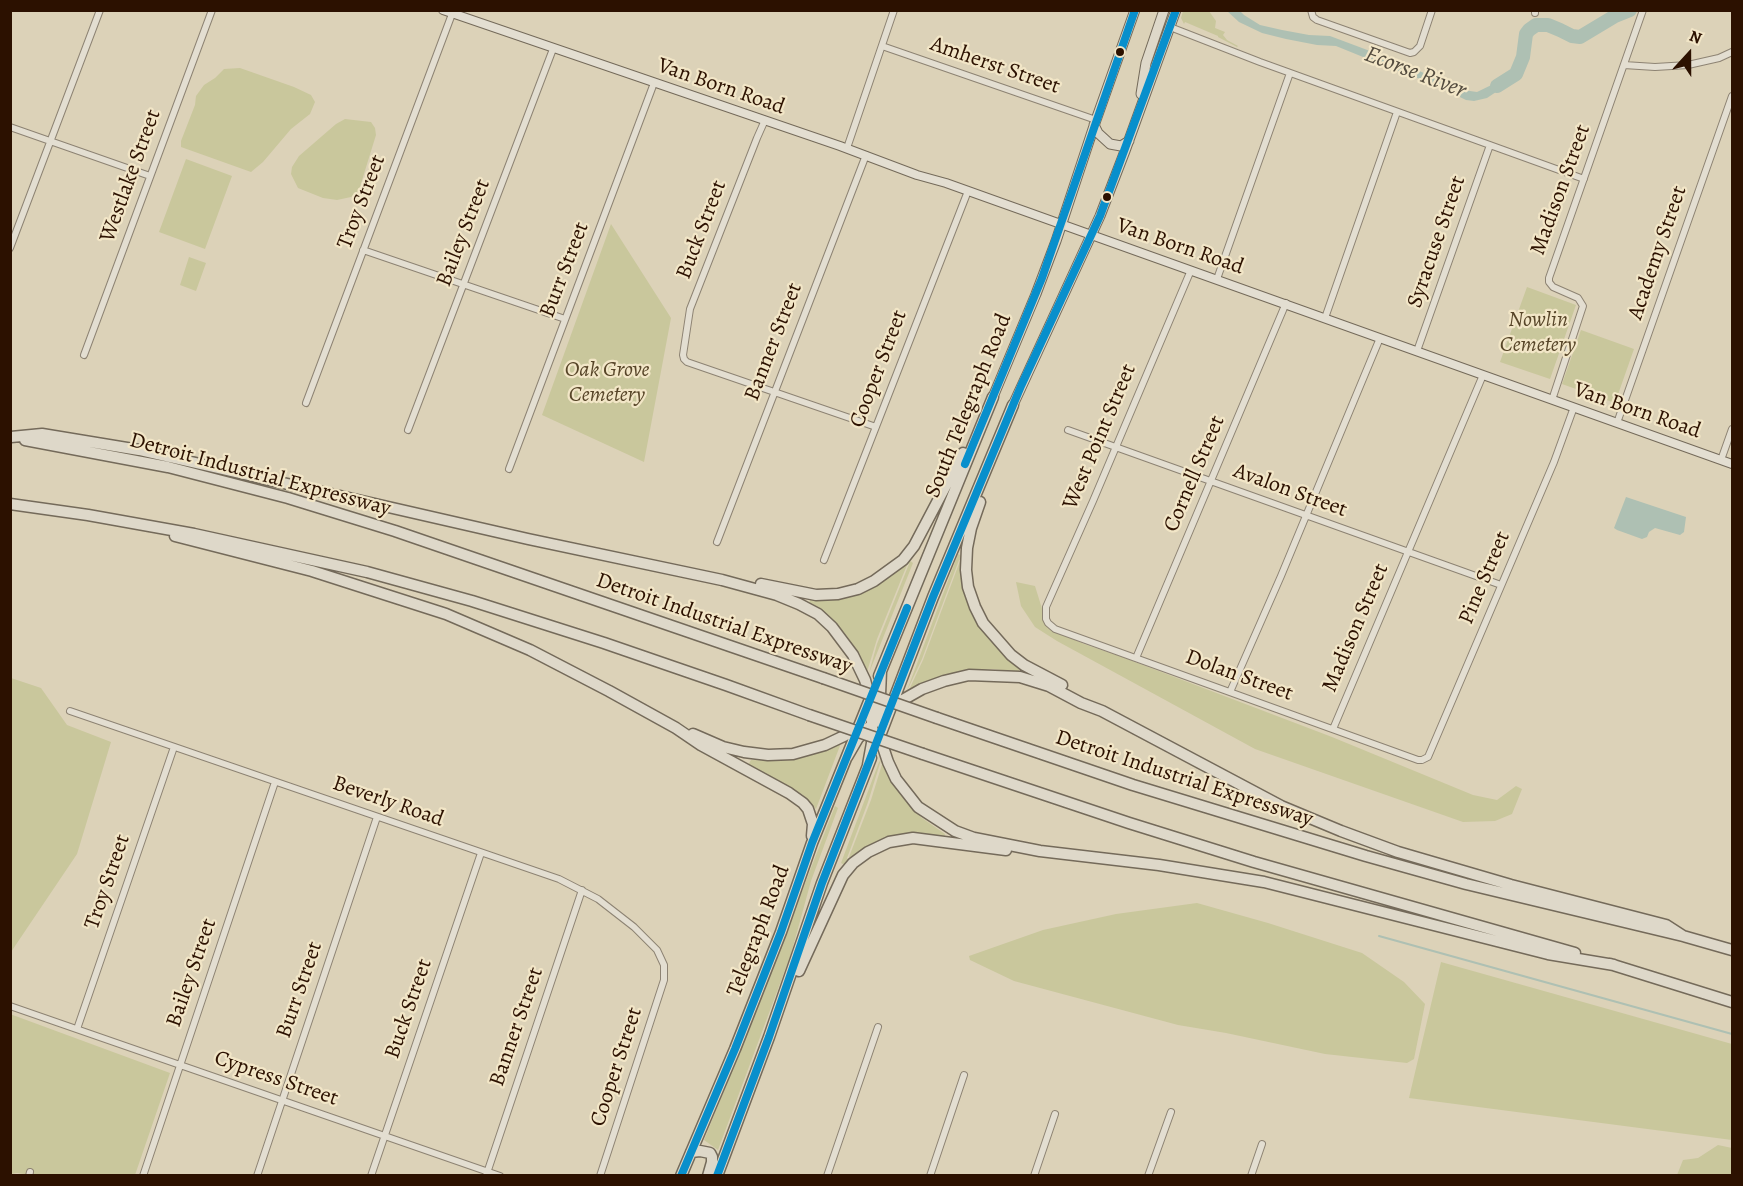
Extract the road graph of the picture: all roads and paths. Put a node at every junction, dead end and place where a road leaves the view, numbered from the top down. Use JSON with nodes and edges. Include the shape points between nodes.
{"nodes":[{"id":1,"x":100,"y":10,"type":"edge"},
{"id":2,"x":212,"y":10,"type":"edge"},
{"id":3,"x":894,"y":10,"type":"edge"},
{"id":4,"x":1135,"y":10,"type":"edge"},
{"id":5,"x":1164,"y":10,"type":"edge"},
{"id":6,"x":1176,"y":10,"type":"edge"},
{"id":7,"x":1432,"y":10,"type":"edge"},
{"id":8,"x":1643,"y":10,"type":"edge"},
{"id":9,"x":448,"y":12,"type":"edge"},
{"id":10,"x":1311,"y":12,"type":"edge"},
{"id":11,"x":1170,"y":27,"type":"junction"},
{"id":12,"x":882,"y":46,"type":"junction"},
{"id":13,"x":553,"y":49,"type":"junction"},
{"id":14,"x":1732,"y":52,"type":"edge"},
{"id":15,"x":1624,"y":65,"type":"junction"},
{"id":16,"x":1290,"y":73,"type":"junction"},
{"id":17,"x":654,"y":83,"type":"junction"},
{"id":18,"x":1732,"y":96,"type":"edge"},
{"id":19,"x":1139,"y":112,"type":"junction"},
{"id":20,"x":1397,"y":112,"type":"junction"},
{"id":21,"x":765,"y":120,"type":"junction"},
{"id":22,"x":1095,"y":122,"type":"junction"},
{"id":23,"x":10,"y":127,"type":"edge"},
{"id":24,"x":51,"y":141,"type":"junction"},
{"id":25,"x":1129,"y":141,"type":"junction"},
{"id":26,"x":1490,"y":145,"type":"junction"},
{"id":27,"x":847,"y":148,"type":"junction"},
{"id":28,"x":866,"y":155,"type":"junction"},
{"id":29,"x":150,"y":176,"type":"junction"},
{"id":30,"x":1584,"y":179,"type":"junction"},
{"id":31,"x":968,"y":191,"type":"junction"},
{"id":32,"x":1062,"y":225,"type":"junction"},
{"id":33,"x":1092,"y":236,"type":"junction"},
{"id":34,"x":10,"y":249,"type":"edge"},
{"id":35,"x":363,"y":250,"type":"junction"},
{"id":36,"x":1191,"y":270,"type":"junction"},
{"id":37,"x":1217,"y":279,"type":"junction"},
{"id":38,"x":463,"y":284,"type":"junction"},
{"id":39,"x":1286,"y":303,"type":"junction"},
{"id":40,"x":1325,"y":318,"type":"junction"},
{"id":41,"x":565,"y":319,"type":"junction"},
{"id":42,"x":1380,"y":338,"type":"junction"},
{"id":43,"x":1417,"y":351,"type":"junction"},
{"id":44,"x":84,"y":355,"type":"dead end"},
{"id":45,"x":1483,"y":375,"type":"junction"},
{"id":46,"x":774,"y":392,"type":"junction"},
{"id":47,"x":993,"y":397,"type":"joint"},
{"id":48,"x":1552,"y":400,"type":"junction"},
{"id":49,"x":306,"y":403,"type":"dead end"},
{"id":50,"x":1013,"y":405,"type":"joint"},
{"id":51,"x":1574,"y":407,"type":"junction"},
{"id":52,"x":988,"y":408,"type":"junction"},
{"id":53,"x":1009,"y":417,"type":"junction"},
{"id":54,"x":1617,"y":423,"type":"junction"},
{"id":55,"x":876,"y":427,"type":"junction"},
{"id":56,"x":1068,"y":429,"type":"dead end"},
{"id":57,"x":1732,"y":429,"type":"edge"},
{"id":58,"x":408,"y":430,"type":"dead end"},
{"id":59,"x":11,"y":437,"type":"edge"},
{"id":60,"x":1116,"y":447,"type":"junction"},
{"id":61,"x":1721,"y":460,"type":"junction"},
{"id":62,"x":1732,"y":464,"type":"edge"},
{"id":63,"x":509,"y":469,"type":"dead end"},
{"id":64,"x":1211,"y":482,"type":"junction"},
{"id":65,"x":10,"y":504,"type":"edge"},
{"id":66,"x":1306,"y":516,"type":"junction"},
{"id":67,"x":138,"y":524,"type":"junction"},
{"id":68,"x":717,"y":542,"type":"dead end"},
{"id":69,"x":1408,"y":552,"type":"junction"},
{"id":70,"x":824,"y":560,"type":"dead end"},
{"id":71,"x":722,"y":580,"type":"junction"},
{"id":72,"x":1501,"y":585,"type":"junction"},
{"id":73,"x":1046,"y":619,"type":"joint"},
{"id":74,"x":1136,"y":658,"type":"junction"},
{"id":75,"x":881,"y":671,"type":"junction"},
{"id":76,"x":902,"y":679,"type":"junction"},
{"id":77,"x":1230,"y":692,"type":"junction"},
{"id":78,"x":870,"y":698,"type":"junction"},
{"id":79,"x":892,"y":706,"type":"junction"},
{"id":80,"x":70,"y":711,"type":"dead end"},
{"id":81,"x":1102,"y":711,"type":"junction"},
{"id":82,"x":875,"y":717,"type":"junction"},
{"id":83,"x":676,"y":728,"type":"junction"},
{"id":84,"x":857,"y":728,"type":"junction"},
{"id":85,"x":1333,"y":729,"type":"junction"},
{"id":86,"x":879,"y":736,"type":"junction"},
{"id":87,"x":174,"y":747,"type":"junction"},
{"id":88,"x":847,"y":757,"type":"junction"},
{"id":89,"x":1424,"y":759,"type":"joint"},
{"id":90,"x":868,"y":765,"type":"junction"},
{"id":91,"x":275,"y":782,"type":"junction"},
{"id":92,"x":377,"y":817,"type":"junction"},
{"id":93,"x":812,"y":843,"type":"junction"},
{"id":94,"x":1040,"y":851,"type":"junction"},
{"id":95,"x":481,"y":853,"type":"junction"},
{"id":96,"x":582,"y":890,"type":"junction"},
{"id":97,"x":1683,"y":936,"type":"junction"},
{"id":98,"x":1732,"y":950,"type":"edge"},
{"id":99,"x":1614,"y":965,"type":"junction"},
{"id":100,"x":664,"y":968,"type":"joint"},
{"id":101,"x":1732,"y":1002,"type":"edge"},
{"id":102,"x":10,"y":1006,"type":"edge"},
{"id":103,"x":878,"y":1027,"type":"dead end"},
{"id":104,"x":77,"y":1029,"type":"junction"},
{"id":105,"x":769,"y":1037,"type":"junction"},
{"id":106,"x":180,"y":1065,"type":"junction"},
{"id":107,"x":964,"y":1075,"type":"dead end"},
{"id":108,"x":282,"y":1100,"type":"junction"},
{"id":109,"x":1172,"y":1112,"type":"dead end"},
{"id":110,"x":1055,"y":1113,"type":"dead end"},
{"id":111,"x":385,"y":1136,"type":"junction"},
{"id":112,"x":1262,"y":1144,"type":"dead end"},
{"id":113,"x":691,"y":1152,"type":"junction"},
{"id":114,"x":486,"y":1173,"type":"edge"},
{"id":115,"x":143,"y":1176,"type":"edge"},
{"id":116,"x":257,"y":1176,"type":"edge"},
{"id":117,"x":371,"y":1176,"type":"edge"},
{"id":118,"x":500,"y":1176,"type":"edge"},
{"id":119,"x":600,"y":1176,"type":"edge"},
{"id":120,"x":681,"y":1176,"type":"edge"},
{"id":121,"x":708,"y":1176,"type":"edge"},
{"id":122,"x":717,"y":1176,"type":"edge"},
{"id":123,"x":827,"y":1176,"type":"edge"},
{"id":124,"x":930,"y":1176,"type":"edge"},
{"id":125,"x":1034,"y":1176,"type":"edge"},
{"id":126,"x":1148,"y":1176,"type":"edge"},
{"id":127,"x":1251,"y":1176,"type":"edge"}],
"edges":[{"from":1,"to":24,"type":"street"},
{"from":2,"to":29,"type":"street","name":"Westlake Street"},
{"from":3,"to":12,"type":"street"},
{"from":4,"to":22,"type":"main road","name":"South Telegraph Road"},
{"from":5,"to":19,"type":"main road","via":[[1146,63]]},
{"from":6,"to":11,"type":"main road","name":"South Telegraph Road"},
{"from":7,"to":10,"type":"street","via":[[1420,46],[1414,52],[1317,20]]},
{"from":8,"to":15,"type":"street","name":"Madison Street"},
{"from":9,"to":13,"type":"main road","name":"Van Born Road"},
{"from":9,"to":35,"type":"street","name":"Troy Street"},
{"from":11,"to":16,"type":"street"},
{"from":11,"to":19,"type":"main road","name":"South Telegraph Road"},
{"from":12,"to":22,"type":"street","name":"Amherst Street"},
{"from":12,"to":27,"type":"street"},
{"from":13,"to":17,"type":"main road","name":"Van Born Road"},
{"from":13,"to":38,"type":"street","name":"Bailey Street"},
{"from":14,"to":15,"type":"street","via":[[1688,65]]},
{"from":15,"to":30,"type":"street","name":"Madison Street"},
{"from":16,"to":20,"type":"street"},
{"from":16,"to":37,"type":"street"},
{"from":17,"to":21,"type":"main road","name":"Van Born Road"},
{"from":17,"to":41,"type":"street","name":"Burr Street"},
{"from":18,"to":54,"type":"street","name":"Academy Street"},
{"from":19,"to":25,"type":"main road","name":"South Telegraph Road"},
{"from":20,"to":26,"type":"street"},
{"from":20,"to":40,"type":"street"},
{"from":21,"to":27,"type":"main road","name":"Van Born Road"},
{"from":21,"to":46,"type":"street","name":"Buck Street","via":[[690,309],[684,357],[687,362]]},
{"from":22,"to":25,"type":"main road","via":[[1098,134],[1110,144],[1121,146]]},
{"from":22,"to":32,"type":"main road","name":"South Telegraph Road"},
{"from":23,"to":24,"type":"street"},
{"from":24,"to":29,"type":"street"},
{"from":24,"to":34,"type":"street"},
{"from":25,"to":33,"type":"main road","name":"South Telegraph Road"},
{"from":26,"to":30,"type":"street"},
{"from":26,"to":43,"type":"street","name":"Syracuse Street"},
{"from":27,"to":28,"type":"main road","name":"Van Born Road"},
{"from":28,"to":31,"type":"main road","name":"Van Born Road"},
{"from":28,"to":46,"type":"street","name":"Banner Street"},
{"from":29,"to":44,"type":"street","name":"Westlake Street"},
{"from":30,"to":48,"type":"street","name":"Madison Street","via":[[1549,278],[1553,287],[1578,298],[1583,306]]},
{"from":31,"to":32,"type":"main road","name":"Van Born Road"},
{"from":31,"to":55,"type":"street","name":"Cooper Street"},
{"from":32,"to":33,"type":"main road","name":"Van Born Road"},
{"from":32,"to":47,"type":"main road","name":"South Telegraph Road"},
{"from":33,"to":36,"type":"main road","name":"Van Born Road"},
{"from":33,"to":50,"type":"main road","name":"South Telegraph Road"},
{"from":35,"to":38,"type":"street"},
{"from":35,"to":49,"type":"street","name":"Troy Street"},
{"from":36,"to":37,"type":"main road","name":"Van Born Road"},
{"from":36,"to":60,"type":"street","name":"West Point Street"},
{"from":37,"to":39,"type":"main road","name":"Van Born Road"},
{"from":38,"to":41,"type":"street"},
{"from":38,"to":58,"type":"street","name":"Bailey Street"},
{"from":39,"to":40,"type":"main road","name":"Van Born Road"},
{"from":39,"to":64,"type":"street","name":"Cornell Street"},
{"from":40,"to":42,"type":"main road","name":"Van Born Road"},
{"from":41,"to":63,"type":"street","name":"Burr Street"},
{"from":42,"to":43,"type":"main road","name":"Van Born Road"},
{"from":42,"to":66,"type":"street"},
{"from":43,"to":45,"type":"main road","name":"Van Born Road"},
{"from":45,"to":48,"type":"main road","name":"Van Born Road"},
{"from":45,"to":69,"type":"street","name":"Madison Street"},
{"from":46,"to":55,"type":"street"},
{"from":46,"to":68,"type":"street","name":"Banner Street"},
{"from":47,"to":52,"type":"highway","name":"South Telegraph Road"},
{"from":48,"to":51,"type":"main road","name":"Van Born Road"},
{"from":50,"to":53,"type":"highway","name":"South Telegraph Road"},
{"from":51,"to":54,"type":"main road","name":"Van Born Road"},
{"from":51,"to":72,"type":"street","name":"Pine Street"},
{"from":52,"to":71,"type":"highway","via":[[914,546],[903,560],[874,581],[838,594],[816,595]]},
{"from":52,"to":75,"type":"highway","name":"South Telegraph Road"},
{"from":53,"to":76,"type":"highway","name":"South Telegraph Road"},
{"from":53,"to":81,"type":"highway","via":[[967,548],[967,579],[975,607],[983,623],[1024,665]]},
{"from":54,"to":61,"type":"main road","name":"Van Born Road"},
{"from":55,"to":70,"type":"street","name":"Cooper Street"},
{"from":56,"to":60,"type":"street","name":"Avalon Street"},
{"from":57,"to":61,"type":"street"},
{"from":59,"to":71,"type":"highway","via":[[42,434],[139,450]]},
{"from":59,"to":97,"type":"highway","name":"Detroit Industrial Expressway","bridge":true,"via":[[207,476],[299,501],[1263,826],[1466,884]]},
{"from":60,"to":64,"type":"street","name":"Avalon Street"},
{"from":60,"to":73,"type":"street","name":"West Point Street","via":[[1046,607]]},
{"from":61,"to":62,"type":"main road","name":"Van Born Road"},
{"from":64,"to":66,"type":"street","name":"Avalon Street"},
{"from":64,"to":74,"type":"street","name":"Cornell Street"},
{"from":65,"to":67,"type":"highway"},
{"from":66,"to":69,"type":"street","name":"Avalon Street"},
{"from":66,"to":77,"type":"street"},
{"from":67,"to":83,"type":"highway","via":[[312,571],[446,614],[531,650]]},
{"from":67,"to":99,"type":"highway","bridge":true,"via":[[356,569],[472,601],[1129,823]]},
{"from":69,"to":72,"type":"street","name":"Avalon Street"},
{"from":69,"to":85,"type":"street","name":"Madison Street"},
{"from":71,"to":78,"type":"highway","via":[[777,595],[818,614],[853,655]]},
{"from":72,"to":89,"type":"street","name":"Pine Street"},
{"from":73,"to":74,"type":"street","name":"Dolan Street","via":[[1055,629]]},
{"from":74,"to":77,"type":"street","name":"Dolan Street"},
{"from":75,"to":78,"type":"highway","name":"South Telegraph Road"},
{"from":75,"to":82,"type":"highway"},
{"from":76,"to":79,"type":"highway","name":"South Telegraph Road"},
{"from":76,"to":82,"type":"highway"},
{"from":77,"to":85,"type":"street","name":"Dolan Street"},
{"from":78,"to":82,"type":"highway"},
{"from":78,"to":84,"type":"highway","name":"Telegraph Road"},
{"from":79,"to":81,"type":"highway","via":[[944,681],[994,675],[1036,681]]},
{"from":79,"to":82,"type":"highway"},
{"from":79,"to":86,"type":"highway","name":"Telegraph Road"},
{"from":80,"to":87,"type":"street","name":"Beverly Road"},
{"from":81,"to":97,"type":"highway","via":[[1281,806],[1341,831],[1511,885],[1666,925]]},
{"from":82,"to":84,"type":"highway"},
{"from":82,"to":86,"type":"highway"},
{"from":82,"to":88,"type":"highway"},
{"from":82,"to":90,"type":"highway"},
{"from":83,"to":84,"type":"highway","via":[[734,750],[768,755],[793,754],[825,745]]},
{"from":83,"to":93,"type":"highway","via":[[803,802],[813,824]]},
{"from":84,"to":88,"type":"highway","name":"Telegraph Road"},
{"from":85,"to":89,"type":"street","name":"Dolan Street"},
{"from":86,"to":90,"type":"highway","name":"Telegraph Road"},
{"from":86,"to":94,"type":"highway","via":[[896,779],[918,807],[955,831],[974,838]]},
{"from":87,"to":91,"type":"street","name":"Beverly Road"},
{"from":87,"to":104,"type":"street","name":"Troy Street"},
{"from":88,"to":93,"type":"highway","name":"Telegraph Road"},
{"from":90,"to":105,"type":"highway","name":"Telegraph Road"},
{"from":91,"to":92,"type":"street","name":"Beverly Road"},
{"from":91,"to":106,"type":"street","name":"Bailey Street"},
{"from":92,"to":95,"type":"street","name":"Beverly Road"},
{"from":92,"to":108,"type":"street","name":"Burr Street"},
{"from":93,"to":113,"type":"highway","name":"Telegraph Road","via":[[768,964]]},
{"from":94,"to":99,"type":"highway","via":[[1264,882],[1548,954]]},
{"from":94,"to":105,"type":"highway","via":[[1000,850],[913,838],[890,842],[868,852],[843,875]]},
{"from":95,"to":96,"type":"street","name":"Beverly Road"},
{"from":95,"to":111,"type":"street","name":"Buck Street"},
{"from":96,"to":100,"type":"street","name":"Beverly Road","via":[[619,914],[652,944]]},
{"from":96,"to":114,"type":"street","name":"Banner Street"},
{"from":97,"to":98,"type":"highway","name":"Detroit Industrial Expressway"},
{"from":99,"to":101,"type":"highway"},
{"from":100,"to":119,"type":"street","name":"Cooper Street","via":[[663,986]]},
{"from":102,"to":104,"type":"street","name":"Cypress Street"},
{"from":103,"to":123,"type":"street"},
{"from":104,"to":106,"type":"street","name":"Cypress Street"},
{"from":105,"to":122,"type":"highway","name":"Telegraph Road"},
{"from":106,"to":108,"type":"street","name":"Cypress Street"},
{"from":106,"to":115,"type":"street","name":"Bailey Street"},
{"from":107,"to":124,"type":"street"},
{"from":108,"to":111,"type":"street","name":"Cypress Street"},
{"from":108,"to":116,"type":"street","name":"Burr Street"},
{"from":109,"to":126,"type":"street"},
{"from":110,"to":125,"type":"street"},
{"from":111,"to":114,"type":"street","name":"Cypress Street"},
{"from":111,"to":117,"type":"street","name":"Buck Street"},
{"from":112,"to":127,"type":"street"},
{"from":113,"to":120,"type":"highway","name":"Telegraph Road"},
{"from":113,"to":121,"type":"highway","via":[[710,1153]]},
{"from":114,"to":118,"type":"street","name":"Cypress Street"}]}
